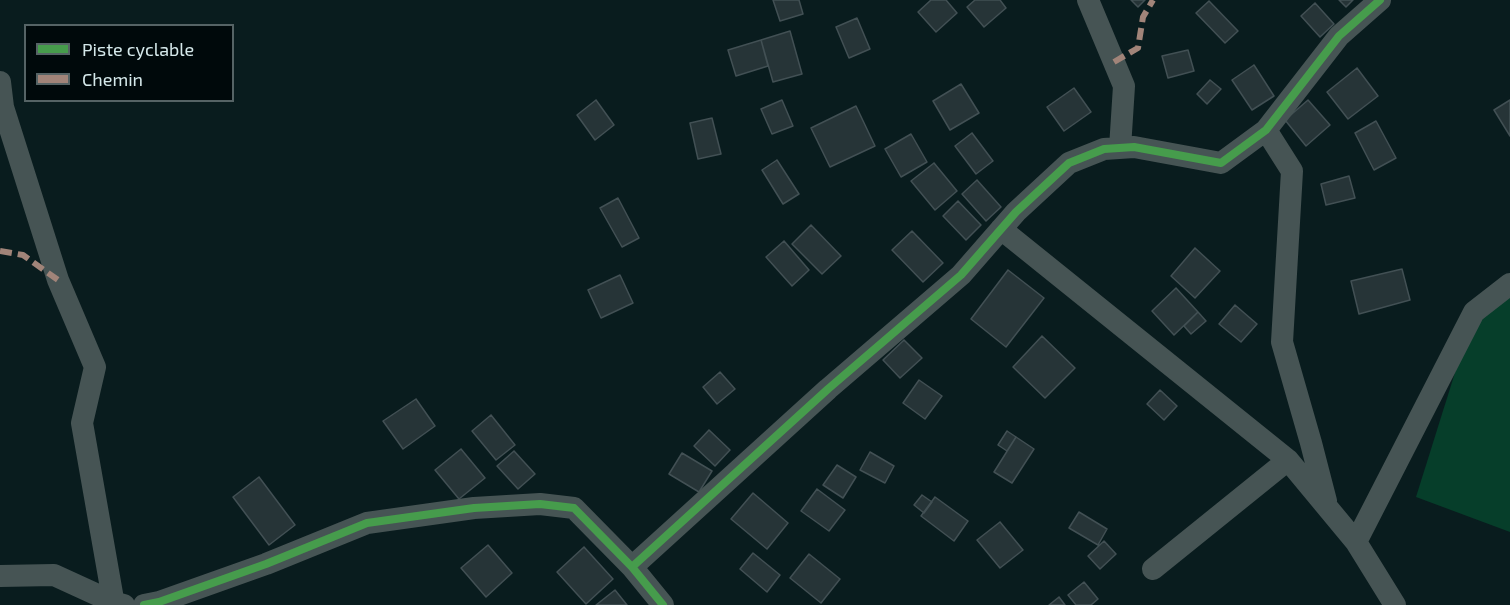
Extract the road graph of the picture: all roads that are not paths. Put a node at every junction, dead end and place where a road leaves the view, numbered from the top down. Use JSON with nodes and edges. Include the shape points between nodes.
{"nodes":[{"id":1,"x":1088,"y":0,"type":"edge"},
{"id":2,"x":1380,"y":0,"type":"edge"},
{"id":3,"x":0,"y":82,"type":"edge"},
{"id":4,"x":1266,"y":130,"type":"junction"},
{"id":5,"x":1120,"y":148,"type":"junction"},
{"id":6,"x":1001,"y":229,"type":"junction"},
{"id":7,"x":1510,"y":285,"type":"edge"},
{"id":8,"x":1288,"y":459,"type":"junction"},
{"id":9,"x":1328,"y":509,"type":"junction"},
{"id":10,"x":1356,"y":542,"type":"junction"},
{"id":11,"x":632,"y":567,"type":"junction"},
{"id":12,"x":1153,"y":569,"type":"dead end"},
{"id":13,"x":0,"y":576,"type":"edge"},
{"id":14,"x":118,"y":604,"type":"edge"},
{"id":15,"x":144,"y":605,"type":"edge"},
{"id":16,"x":663,"y":605,"type":"edge"},
{"id":17,"x":1395,"y":605,"type":"edge"}],
"edges":[{"from":1,"to":5,"type":"street","via":[[1124,86]]},
{"from":2,"to":4,"type":"street","via":[[1339,36]]},
{"from":3,"to":14,"type":"street","via":[[3,107],[58,280],[95,367],[82,423]]},
{"from":4,"to":5,"type":"street","via":[[1221,163],[1134,147]]},
{"from":4,"to":9,"type":"street","via":[[1292,171],[1282,342]]},
{"from":5,"to":6,"type":"street","via":[[1104,149],[1069,163]]},
{"from":6,"to":8,"type":"street"},
{"from":6,"to":11,"type":"street","via":[[961,275],[828,389]]},
{"from":7,"to":10,"type":"street","via":[[1474,312]]},
{"from":8,"to":9,"type":"street"},
{"from":8,"to":12,"type":"street"},
{"from":9,"to":10,"type":"street"},
{"from":10,"to":17,"type":"street"},
{"from":11,"to":15,"type":"street","via":[[574,508],[540,504],[474,508],[367,523],[266,564]]},
{"from":11,"to":16,"type":"street"},
{"from":13,"to":14,"type":"street","via":[[54,575]]}]}
